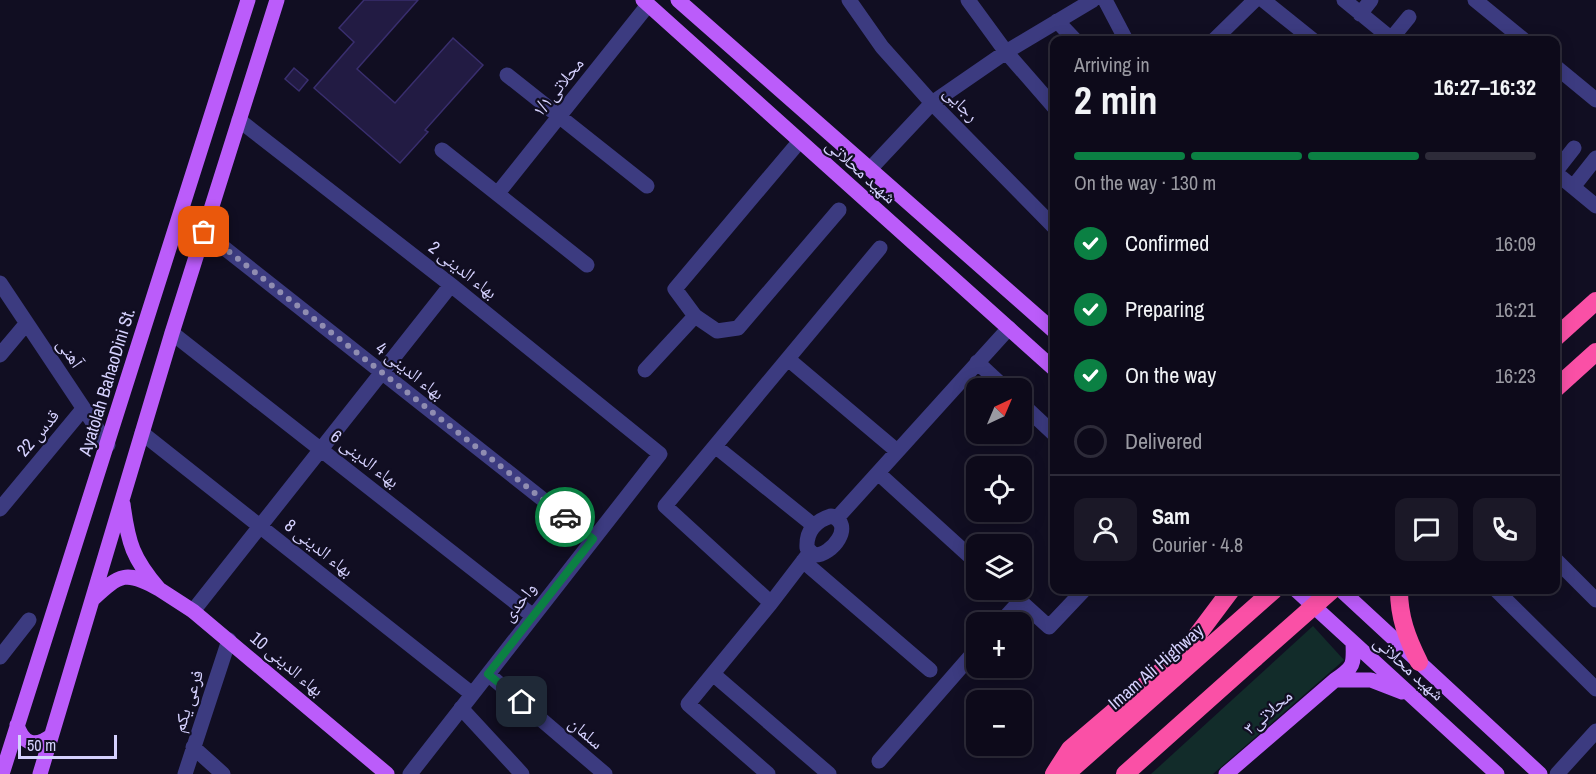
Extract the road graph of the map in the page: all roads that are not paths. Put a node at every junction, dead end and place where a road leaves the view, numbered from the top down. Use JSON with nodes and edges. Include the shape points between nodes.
{"nodes":[{"id":1,"x":248,"y":0,"type":"edge"},
{"id":2,"x":278,"y":0,"type":"edge"},
{"id":3,"x":678,"y":0,"type":"edge"},
{"id":4,"x":849,"y":0,"type":"edge"},
{"id":5,"x":968,"y":0,"type":"edge"},
{"id":6,"x":1093,"y":0,"type":"edge"},
{"id":7,"x":1255,"y":0,"type":"edge"},
{"id":8,"x":1263,"y":0,"type":"edge"},
{"id":9,"x":1344,"y":0,"type":"edge"},
{"id":10,"x":1371,"y":0,"type":"edge"},
{"id":11,"x":1475,"y":0,"type":"edge"},
{"id":12,"x":646,"y":3,"type":"edge"},
{"id":13,"x":1111,"y":3,"type":"edge"},
{"id":14,"x":1360,"y":14,"type":"junction"},
{"id":15,"x":1409,"y":17,"type":"dead end"},
{"id":16,"x":1057,"y":21,"type":"junction"},
{"id":17,"x":1070,"y":36,"type":"edge"},
{"id":18,"x":1124,"y":36,"type":"edge"},
{"id":19,"x":1223,"y":36,"type":"edge"},
{"id":20,"x":1308,"y":36,"type":"edge"},
{"id":21,"x":1387,"y":36,"type":"edge"},
{"id":22,"x":1395,"y":36,"type":"edge"},
{"id":23,"x":1519,"y":36,"type":"edge"},
{"id":24,"x":1006,"y":52,"type":"junction"},
{"id":25,"x":1560,"y":70,"type":"edge"},
{"id":26,"x":507,"y":75,"type":"dead end"},
{"id":27,"x":1596,"y":100,"type":"edge"},
{"id":28,"x":1050,"y":102,"type":"edge"},
{"id":29,"x":932,"y":103,"type":"junction"},
{"id":30,"x":559,"y":116,"type":"junction"},
{"id":31,"x":239,"y":120,"type":"junction"},
{"id":32,"x":800,"y":142,"type":"junction"},
{"id":33,"x":1574,"y":148,"type":"dead end"},
{"id":34,"x":442,"y":150,"type":"dead end"},
{"id":35,"x":1596,"y":158,"type":"edge"},
{"id":36,"x":1560,"y":167,"type":"edge"},
{"id":37,"x":871,"y":168,"type":"junction"},
{"id":38,"x":1560,"y":176,"type":"edge"},
{"id":39,"x":647,"y":186,"type":"dead end"},
{"id":40,"x":1573,"y":187,"type":"junction"},
{"id":41,"x":498,"y":193,"type":"junction"},
{"id":42,"x":1596,"y":206,"type":"edge"},
{"id":43,"x":839,"y":210,"type":"dead end"},
{"id":44,"x":1050,"y":222,"type":"edge"},
{"id":45,"x":204,"y":232,"type":"junction"},
{"id":46,"x":880,"y":248,"type":"dead end"},
{"id":47,"x":587,"y":265,"type":"dead end"},
{"id":48,"x":0,"y":283,"type":"edge"},
{"id":49,"x":451,"y":285,"type":"junction"},
{"id":50,"x":1596,"y":301,"type":"edge"},
{"id":51,"x":694,"y":316,"type":"junction"},
{"id":52,"x":26,"y":324,"type":"junction"},
{"id":53,"x":1050,"y":327,"type":"edge"},
{"id":54,"x":1009,"y":328,"type":"junction"},
{"id":55,"x":172,"y":333,"type":"junction"},
{"id":56,"x":1560,"y":333,"type":"edge"},
{"id":57,"x":1596,"y":352,"type":"edge"},
{"id":58,"x":0,"y":355,"type":"edge"},
{"id":59,"x":788,"y":358,"type":"junction"},
{"id":60,"x":977,"y":362,"type":"junction"},
{"id":61,"x":1050,"y":365,"type":"edge"},
{"id":62,"x":645,"y":370,"type":"dead end"},
{"id":63,"x":381,"y":373,"type":"junction"},
{"id":64,"x":994,"y":378,"type":"edge"},
{"id":65,"x":1560,"y":384,"type":"edge"},
{"id":66,"x":83,"y":409,"type":"junction"},
{"id":67,"x":1032,"y":413,"type":"edge"},
{"id":68,"x":1050,"y":430,"type":"edge"},
{"id":69,"x":142,"y":433,"type":"junction"},
{"id":70,"x":108,"y":445,"type":"junction"},
{"id":71,"x":715,"y":446,"type":"junction"},
{"id":72,"x":320,"y":449,"type":"junction"},
{"id":73,"x":897,"y":451,"type":"junction"},
{"id":74,"x":660,"y":454,"type":"joint"},
{"id":75,"x":878,"y":473,"type":"junction"},
{"id":76,"x":122,"y":498,"type":"junction"},
{"id":77,"x":0,"y":509,"type":"edge"},
{"id":78,"x":837,"y":518,"type":"junction"},
{"id":79,"x":813,"y":525,"type":"junction"},
{"id":80,"x":260,"y":526,"type":"junction"},
{"id":81,"x":593,"y":539,"type":"junction"},
{"id":82,"x":966,"y":553,"type":"edge"},
{"id":83,"x":807,"y":556,"type":"junction"},
{"id":84,"x":1560,"y":564,"type":"edge"},
{"id":85,"x":159,"y":589,"type":"junction"},
{"id":86,"x":1080,"y":594,"type":"edge"},
{"id":87,"x":1228,"y":594,"type":"edge"},
{"id":88,"x":1270,"y":594,"type":"edge"},
{"id":89,"x":1300,"y":594,"type":"edge"},
{"id":90,"x":1327,"y":594,"type":"edge"},
{"id":91,"x":1345,"y":594,"type":"edge"},
{"id":92,"x":1399,"y":594,"type":"edge"},
{"id":93,"x":1500,"y":594,"type":"edge"},
{"id":94,"x":93,"y":598,"type":"junction"},
{"id":95,"x":1596,"y":600,"type":"edge"},
{"id":96,"x":1020,"y":601,"type":"joint"},
{"id":97,"x":771,"y":603,"type":"junction"},
{"id":98,"x":193,"y":611,"type":"junction"},
{"id":99,"x":1010,"y":612,"type":"edge"},
{"id":100,"x":533,"y":616,"type":"junction"},
{"id":101,"x":29,"y":620,"type":"dead end"},
{"id":102,"x":228,"y":640,"type":"junction"},
{"id":103,"x":1353,"y":643,"type":"junction"},
{"id":104,"x":0,"y":657,"type":"edge"},
{"id":105,"x":966,"y":661,"type":"edge"},
{"id":106,"x":1419,"y":662,"type":"junction"},
{"id":107,"x":930,"y":670,"type":"dead end"},
{"id":108,"x":488,"y":674,"type":"junction"},
{"id":109,"x":713,"y":674,"type":"junction"},
{"id":110,"x":1335,"y":680,"type":"junction"},
{"id":111,"x":1596,"y":689,"type":"edge"},
{"id":112,"x":472,"y":694,"type":"junction"},
{"id":113,"x":1411,"y":696,"type":"junction"},
{"id":114,"x":462,"y":708,"type":"junction"},
{"id":115,"x":17,"y":725,"type":"junction"},
{"id":116,"x":1596,"y":731,"type":"edge"},
{"id":117,"x":51,"y":736,"type":"junction"},
{"id":118,"x":5,"y":746,"type":"edge"},
{"id":119,"x":193,"y":747,"type":"junction"},
{"id":120,"x":879,"y":761,"type":"dead end"},
{"id":121,"x":2,"y":774,"type":"edge"},
{"id":122,"x":40,"y":774,"type":"edge"},
{"id":123,"x":185,"y":774,"type":"edge"},
{"id":124,"x":223,"y":774,"type":"edge"},
{"id":125,"x":387,"y":774,"type":"edge"},
{"id":126,"x":410,"y":774,"type":"edge"},
{"id":127,"x":522,"y":774,"type":"edge"},
{"id":128,"x":605,"y":774,"type":"edge"},
{"id":129,"x":768,"y":774,"type":"edge"},
{"id":130,"x":829,"y":774,"type":"edge"},
{"id":131,"x":1054,"y":774,"type":"edge"},
{"id":132,"x":1066,"y":774,"type":"edge"},
{"id":133,"x":1125,"y":774,"type":"edge"},
{"id":134,"x":1226,"y":774,"type":"edge"},
{"id":135,"x":1497,"y":774,"type":"edge"},
{"id":136,"x":1540,"y":774,"type":"edge"},
{"id":137,"x":1557,"y":774,"type":"edge"}],
"edges":[{"from":1,"to":70,"type":"main road","name":"Ayatolah BahaoDini St."},
{"from":2,"to":31,"type":"main road"},
{"from":3,"to":37,"type":"main road","name":"شهید محلاتی"},
{"from":4,"to":29,"type":"street","name":"رجایی","via":[[882,47]]},
{"from":5,"to":24,"type":"street"},
{"from":6,"to":16,"type":"street"},
{"from":7,"to":19,"type":"street"},
{"from":8,"to":20,"type":"street"},
{"from":9,"to":14,"type":"street"},
{"from":10,"to":14,"type":"street"},
{"from":11,"to":23,"type":"street"},
{"from":12,"to":30,"type":"street","name":"محلاتی۱/۱"},
{"from":12,"to":32,"type":"main road","name":"شهید محلاتی"},
{"from":13,"to":18,"type":"street"},
{"from":14,"to":21,"type":"street"},
{"from":15,"to":22,"type":"street"},
{"from":16,"to":17,"type":"street"},
{"from":16,"to":24,"type":"street"},
{"from":24,"to":28,"type":"street"},
{"from":24,"to":29,"type":"street"},
{"from":25,"to":27,"type":"street"},
{"from":26,"to":30,"type":"street"},
{"from":29,"to":37,"type":"street"},
{"from":29,"to":44,"type":"street","name":"رجایی"},
{"from":30,"to":39,"type":"street"},
{"from":30,"to":41,"type":"street","name":"محلاتی۱/۱"},
{"from":31,"to":45,"type":"main road"},
{"from":31,"to":49,"type":"street","name":"بهاء الدینی 2"},
{"from":32,"to":51,"type":"street","via":[[675,288]]},
{"from":32,"to":54,"type":"main road","name":"شهید محلاتی"},
{"from":33,"to":36,"type":"street"},
{"from":34,"to":41,"type":"street"},
{"from":35,"to":40,"type":"street"},
{"from":37,"to":53,"type":"main road","name":"شهید محلاتی"},
{"from":38,"to":40,"type":"street"},
{"from":40,"to":42,"type":"street"},
{"from":41,"to":47,"type":"street"},
{"from":43,"to":51,"type":"street","via":[[738,328],[717,331]]},
{"from":45,"to":55,"type":"main road"},
{"from":45,"to":63,"type":"street","name":"بهاء الدینی 4"},
{"from":46,"to":59,"type":"street"},
{"from":48,"to":52,"type":"street","name":"آهنی"},
{"from":49,"to":63,"type":"street"},
{"from":49,"to":74,"type":"street","name":"بهاء الدینی 2"},
{"from":50,"to":56,"type":"highway"},
{"from":51,"to":62,"type":"street"},
{"from":52,"to":58,"type":"street"},
{"from":52,"to":66,"type":"street","name":"آهنی"},
{"from":54,"to":60,"type":"street"},
{"from":54,"to":61,"type":"main road","name":"شهید محلاتی"},
{"from":55,"to":69,"type":"main road"},
{"from":55,"to":72,"type":"street","name":"بهاء الدینی 6"},
{"from":57,"to":65,"type":"highway"},
{"from":59,"to":71,"type":"street"},
{"from":59,"to":73,"type":"street"},
{"from":60,"to":64,"type":"street"},
{"from":60,"to":73,"type":"street"},
{"from":63,"to":72,"type":"street"},
{"from":63,"to":81,"type":"street","name":"بهاء الدینی 4"},
{"from":66,"to":70,"type":"street","name":"آهنی"},
{"from":66,"to":77,"type":"street","name":"قدس 22"},
{"from":67,"to":68,"type":"street"},
{"from":69,"to":76,"type":"main road"},
{"from":69,"to":80,"type":"street","name":"بهاء الدینی 8"},
{"from":70,"to":115,"type":"main road","name":"Ayatolah BahaoDini St."},
{"from":71,"to":79,"type":"street"},
{"from":71,"to":97,"type":"street","via":[[665,506]]},
{"from":72,"to":80,"type":"street"},
{"from":72,"to":100,"type":"street","name":"بهاء الدینی 6"},
{"from":73,"to":75,"type":"street"},
{"from":74,"to":81,"type":"street","name":"واحدی"},
{"from":75,"to":78,"type":"street"},
{"from":75,"to":82,"type":"street"},
{"from":76,"to":85,"type":"main road","via":[[131,548]]},
{"from":76,"to":94,"type":"main road"},
{"from":78,"to":79,"type":"street","via":[[831,516]]},
{"from":78,"to":83,"type":"street","via":[[842,529],[832,547],[821,555]]},
{"from":79,"to":83,"type":"street","via":[[806,541]]},
{"from":80,"to":98,"type":"street"},
{"from":80,"to":112,"type":"street","name":"بهاء الدینی 8"},
{"from":81,"to":100,"type":"street","name":"واحدی"},
{"from":83,"to":97,"type":"street"},
{"from":83,"to":107,"type":"street"},
{"from":84,"to":95,"type":"street"},
{"from":85,"to":94,"type":"main road","via":[[127,576]]},
{"from":85,"to":98,"type":"main road","name":"بهاء الدینی 10"},
{"from":86,"to":96,"type":"street","via":[[1049,627]]},
{"from":87,"to":131,"type":"highway","via":[[1186,650],[1070,749]]},
{"from":88,"to":132,"type":"highway","name":"Imam Ali Highway"},
{"from":89,"to":103,"type":"main road","name":"شهید محلاتی"},
{"from":90,"to":133,"type":"highway","bridge":true},
{"from":91,"to":106,"type":"main road","name":"شهید محلاتی"},
{"from":92,"to":106,"type":"highway","via":[[1406,636]]},
{"from":93,"to":111,"type":"street"},
{"from":94,"to":117,"type":"main road"},
{"from":96,"to":99,"type":"street"},
{"from":97,"to":109,"type":"street"},
{"from":98,"to":102,"type":"main road","name":"بهاء الدینی 10"},
{"from":100,"to":108,"type":"street","name":"واحدی"},
{"from":101,"to":104,"type":"street"},
{"from":102,"to":119,"type":"street","name":"فرعی یکم"},
{"from":102,"to":125,"type":"main road","name":"بهاء الدینی 10"},
{"from":103,"to":110,"type":"main road","name":"محلاتی۳","via":[[1350,670]]},
{"from":103,"to":113,"type":"main road","name":"شهید محلاتی"},
{"from":105,"to":120,"type":"street"},
{"from":106,"to":136,"type":"main road","name":"شهید محلاتی"},
{"from":108,"to":112,"type":"street","name":"واحدی"},
{"from":108,"to":128,"type":"street","name":"سلمان"},
{"from":109,"to":129,"type":"street","via":[[688,704]]},
{"from":109,"to":130,"type":"street"},
{"from":110,"to":113,"type":"main road","via":[[1371,680]]},
{"from":110,"to":134,"type":"main road","name":"محلاتی۳"},
{"from":112,"to":114,"type":"street","name":"واحدی"},
{"from":113,"to":135,"type":"main road","name":"شهید محلاتی"},
{"from":114,"to":126,"type":"street","name":"واحدی"},
{"from":114,"to":127,"type":"street"},
{"from":115,"to":117,"type":"main road","via":[[21,736],[30,742],[42,743]]},
{"from":115,"to":118,"type":"main road","name":"Ayatolah BahaoDini St."},
{"from":116,"to":137,"type":"street"},
{"from":117,"to":122,"type":"main road"},
{"from":118,"to":121,"type":"main road","name":"Ayatolah BahaoDini St."},
{"from":119,"to":123,"type":"street","name":"فرعی یکم"},
{"from":119,"to":124,"type":"street"}]}
